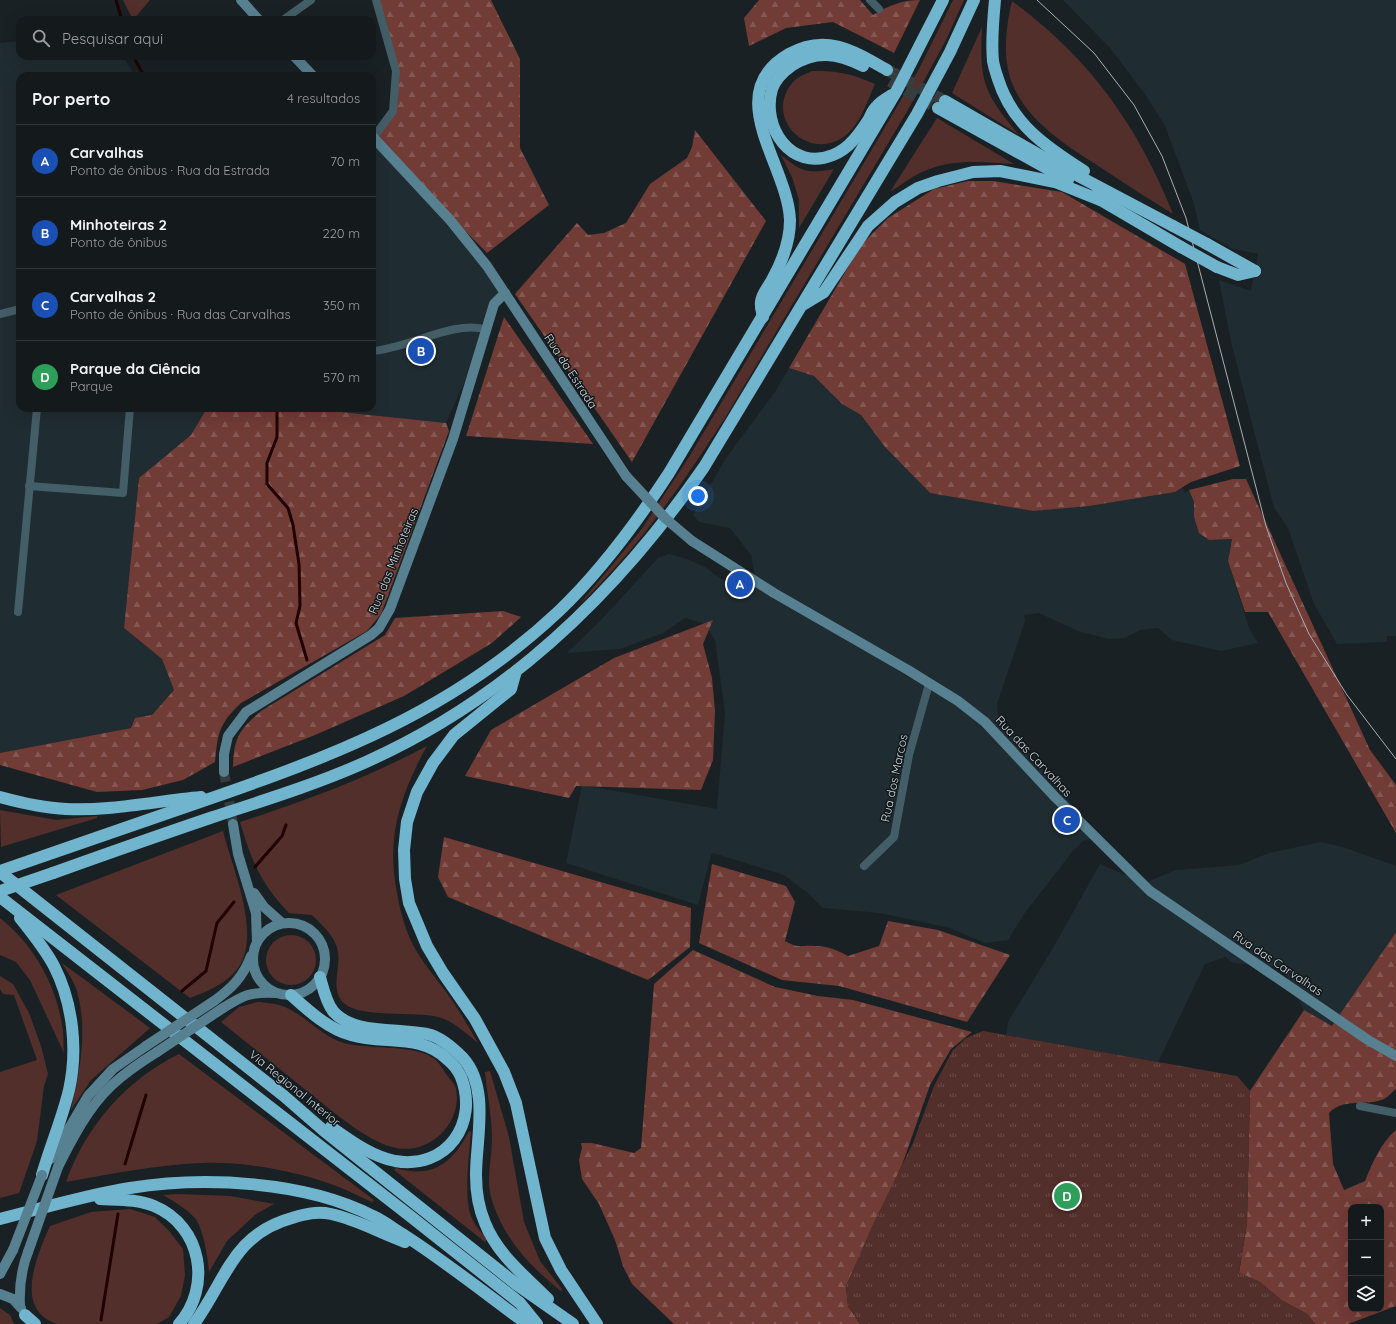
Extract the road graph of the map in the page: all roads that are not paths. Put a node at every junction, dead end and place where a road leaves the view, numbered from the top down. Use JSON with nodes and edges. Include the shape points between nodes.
{"nodes":[{"id":1,"x":241,"y":0,"type":"edge"},
{"id":2,"x":312,"y":0,"type":"edge"},
{"id":3,"x":376,"y":0,"type":"edge"},
{"id":4,"x":870,"y":0,"type":"edge"},
{"id":5,"x":943,"y":0,"type":"edge"},
{"id":6,"x":974,"y":0,"type":"edge"},
{"id":7,"x":995,"y":0,"type":"edge"},
{"id":8,"x":878,"y":9,"type":"dead end"},
{"id":9,"x":255,"y":16,"type":"edge"},
{"id":10,"x":289,"y":16,"type":"edge"},
{"id":11,"x":298,"y":60,"type":"edge"},
{"id":12,"x":309,"y":72,"type":"edge"},
{"id":13,"x":896,"y":92,"type":"junction"},
{"id":14,"x":941,"y":105,"type":"tunnel mouth"},
{"id":15,"x":376,"y":133,"type":"edge"},
{"id":16,"x":376,"y":140,"type":"edge"},
{"id":17,"x":1105,"y":196,"type":"junction"},
{"id":18,"x":505,"y":293,"type":"junction"},
{"id":19,"x":803,"y":305,"type":"junction"},
{"id":20,"x":16,"y":310,"type":"edge"},
{"id":21,"x":0,"y":314,"type":"edge"},
{"id":22,"x":763,"y":317,"type":"junction"},
{"id":23,"x":487,"y":330,"type":"junction"},
{"id":24,"x":376,"y":350,"type":"edge"},
{"id":25,"x":37,"y":412,"type":"edge"},
{"id":26,"x":130,"y":412,"type":"edge"},
{"id":27,"x":29,"y":486,"type":"junction"},
{"id":28,"x":774,"y":593,"type":"joint"},
{"id":29,"x":18,"y":612,"type":"dead end"},
{"id":30,"x":516,"y":671,"type":"junction"},
{"id":31,"x":929,"y":684,"type":"junction"},
{"id":32,"x":224,"y":772,"type":"tunnel mouth"},
{"id":33,"x":220,"y":795,"type":"junction"},
{"id":34,"x":0,"y":797,"type":"edge"},
{"id":35,"x":233,"y":824,"type":"tunnel mouth"},
{"id":36,"x":864,"y":866,"type":"dead end"},
{"id":37,"x":0,"y":872,"type":"edge"},
{"id":38,"x":249,"y":887,"type":"junction"},
{"id":39,"x":0,"y":891,"type":"edge"},
{"id":40,"x":0,"y":897,"type":"edge"},
{"id":41,"x":10,"y":905,"type":"junction"},
{"id":42,"x":282,"y":923,"type":"junction"},
{"id":43,"x":255,"y":946,"type":"junction"},
{"id":44,"x":320,"y":977,"type":"junction"},
{"id":45,"x":275,"y":993,"type":"junction"},
{"id":46,"x":291,"y":995,"type":"junction"},
{"id":47,"x":1396,"y":1056,"type":"edge"},
{"id":48,"x":284,"y":1096,"type":"junction"},
{"id":49,"x":1360,"y":1106,"type":"dead end"},
{"id":50,"x":1396,"y":1113,"type":"edge"},
{"id":51,"x":42,"y":1175,"type":"junction"},
{"id":52,"x":83,"y":1198,"type":"junction"},
{"id":53,"x":0,"y":1219,"type":"edge"},
{"id":54,"x":424,"y":1248,"type":"junction"},
{"id":55,"x":0,"y":1274,"type":"edge"},
{"id":56,"x":0,"y":1294,"type":"edge"},
{"id":57,"x":24,"y":1315,"type":"edge"},
{"id":58,"x":572,"y":1323,"type":"edge"},
{"id":59,"x":35,"y":1324,"type":"edge"},
{"id":60,"x":179,"y":1324,"type":"edge"},
{"id":61,"x":194,"y":1324,"type":"edge"},
{"id":62,"x":527,"y":1324,"type":"edge"},
{"id":63,"x":537,"y":1324,"type":"edge"},
{"id":64,"x":597,"y":1324,"type":"edge"}],
"edges":[{"from":1,"to":9,"type":"main road"},
{"from":2,"to":10,"type":"street"},
{"from":3,"to":15,"type":"street","via":[[396,71],[393,111]]},
{"from":4,"to":8,"type":"street"},
{"from":5,"to":13,"type":"highway"},
{"from":6,"to":19,"type":"highway","via":[[917,114]]},
{"from":7,"to":17,"type":"highway","via":[[993,63],[1003,95],[1020,122],[1044,144],[1094,178]]},
{"from":11,"to":12,"type":"main road"},
{"from":13,"to":22,"type":"highway"},
{"from":13,"to":22,"type":"highway","via":[[876,106],[856,137],[844,149],[823,158],[803,157],[792,153],[783,145],[771,118],[772,89],[785,70],[806,57],[834,55],[885,73],[841,46],[810,44],[784,57],[771,69],[762,83],[758,97],[760,126],[782,180],[790,221],[784,254],[760,301]]},
{"from":14,"to":17,"type":"highway","via":[[1048,160]]},
{"from":16,"to":18,"type":"main road","name":"Rua da Estrada","via":[[450,220]]},
{"from":17,"to":17,"type":"highway","bridge":true,"via":[[1173,226],[1255,271],[1238,275],[1217,267],[1181,247]]},
{"from":17,"to":19,"type":"highway","via":[[1055,182],[1000,171],[973,172],[918,188],[895,202],[868,226],[824,292]]},
{"from":18,"to":23,"type":"main road","name":"Rua das Minhoteiras","via":[[494,304]]},
{"from":18,"to":28,"type":"main road","name":"Rua da Estrada","bridge":true,"via":[[626,476],[666,519],[692,541]]},
{"from":19,"to":30,"type":"highway","via":[[704,467],[656,533],[588,608]]},
{"from":20,"to":21,"type":"street"},
{"from":22,"to":33,"type":"highway","via":[[673,466],[639,517],[598,569],[545,623],[493,666],[422,712],[352,746]]},
{"from":23,"to":24,"type":"street","via":[[461,327],[407,344]]},
{"from":23,"to":32,"type":"main road","name":"Rua das Minhoteiras","via":[[453,439],[390,610],[379,628],[371,635],[246,712],[228,736]]},
{"from":25,"to":27,"type":"street"},
{"from":26,"to":27,"type":"street","via":[[123,493]]},
{"from":27,"to":29,"type":"street"},
{"from":28,"to":31,"type":"main road","name":"Rua das Carvalhas"},
{"from":30,"to":39,"type":"highway","bridge":true,"via":[[471,705],[367,762],[254,805]]},
{"from":30,"to":64,"type":"highway","via":[[511,689],[454,735],[433,763],[417,792],[407,822],[404,850],[405,879],[409,903],[427,946],[479,1025],[504,1072],[516,1103],[545,1238],[561,1270]]},
{"from":31,"to":36,"type":"street","name":"Rua dos Marcos","via":[[909,755],[894,837]]},
{"from":31,"to":47,"type":"main road","name":"Rua das Carvalhas","via":[[958,701],[985,722],[1055,797],[1150,891],[1368,1040]]},
{"from":33,"to":34,"type":"highway","via":[[173,799],[119,808],[82,810],[42,807]]},
{"from":33,"to":37,"type":"highway"},
{"from":35,"to":38,"type":"main road","via":[[238,854]]},
{"from":37,"to":48,"type":"highway","name":"Via Regional Interior"},
{"from":38,"to":42,"type":"main road","via":[[264,907]]},
{"from":38,"to":43,"type":"main road","via":[[256,913]]},
{"from":40,"to":41,"type":"highway"},
{"from":41,"to":51,"type":"highway","via":[[54,965],[70,1015],[74,1044],[69,1090]]},
{"from":41,"to":63,"type":"highway","via":[[520,1303]]},
{"from":42,"to":43,"type":"main road","via":[[263,933]]},
{"from":42,"to":44,"type":"main road","via":[[305,926],[318,938],[325,954]]},
{"from":43,"to":45,"type":"main road","via":[[252,961],[254,971],[266,988]]},
{"from":43,"to":51,"type":"main road","bridge":true,"via":[[246,970],[238,982],[113,1069],[88,1096]]},
{"from":44,"to":46,"type":"main road","via":[[313,986]]},
{"from":44,"to":58,"type":"highway","via":[[327,1000],[342,1020],[370,1028],[432,1036],[450,1045],[464,1059],[473,1072],[477,1086],[479,1120],[476,1177],[478,1199],[485,1223],[496,1244],[510,1262]]},
{"from":45,"to":46,"type":"main road"},
{"from":45,"to":57,"type":"main road","bridge":true,"via":[[254,992],[242,996],[110,1086],[74,1135],[58,1167],[22,1268],[19,1285]]},
{"from":46,"to":48,"type":"highway","via":[[335,1029],[369,1039],[413,1041],[430,1046],[443,1055],[461,1075],[467,1105],[460,1132],[451,1144],[424,1160],[410,1162],[395,1161],[364,1149]]},
{"from":48,"to":58,"type":"highway","name":"Via Regional Interior","via":[[516,1284]]},
{"from":49,"to":50,"type":"street"},
{"from":51,"to":55,"type":"main road","bridge":true,"via":[[13,1250]]},
{"from":52,"to":53,"type":"highway"},
{"from":52,"to":54,"type":"highway","via":[[129,1188],[174,1183],[234,1182],[271,1186],[323,1197],[373,1216]]},
{"from":52,"to":60,"type":"highway","via":[[138,1201],[156,1207],[174,1218],[185,1229],[193,1241],[200,1279],[196,1297]]},
{"from":54,"to":61,"type":"highway","via":[[329,1213],[309,1212],[277,1222],[260,1231],[244,1246],[232,1261]]},
{"from":54,"to":62,"type":"highway"},
{"from":56,"to":57,"type":"main road","via":[[13,1299]]},
{"from":57,"to":59,"type":"highway"}]}
